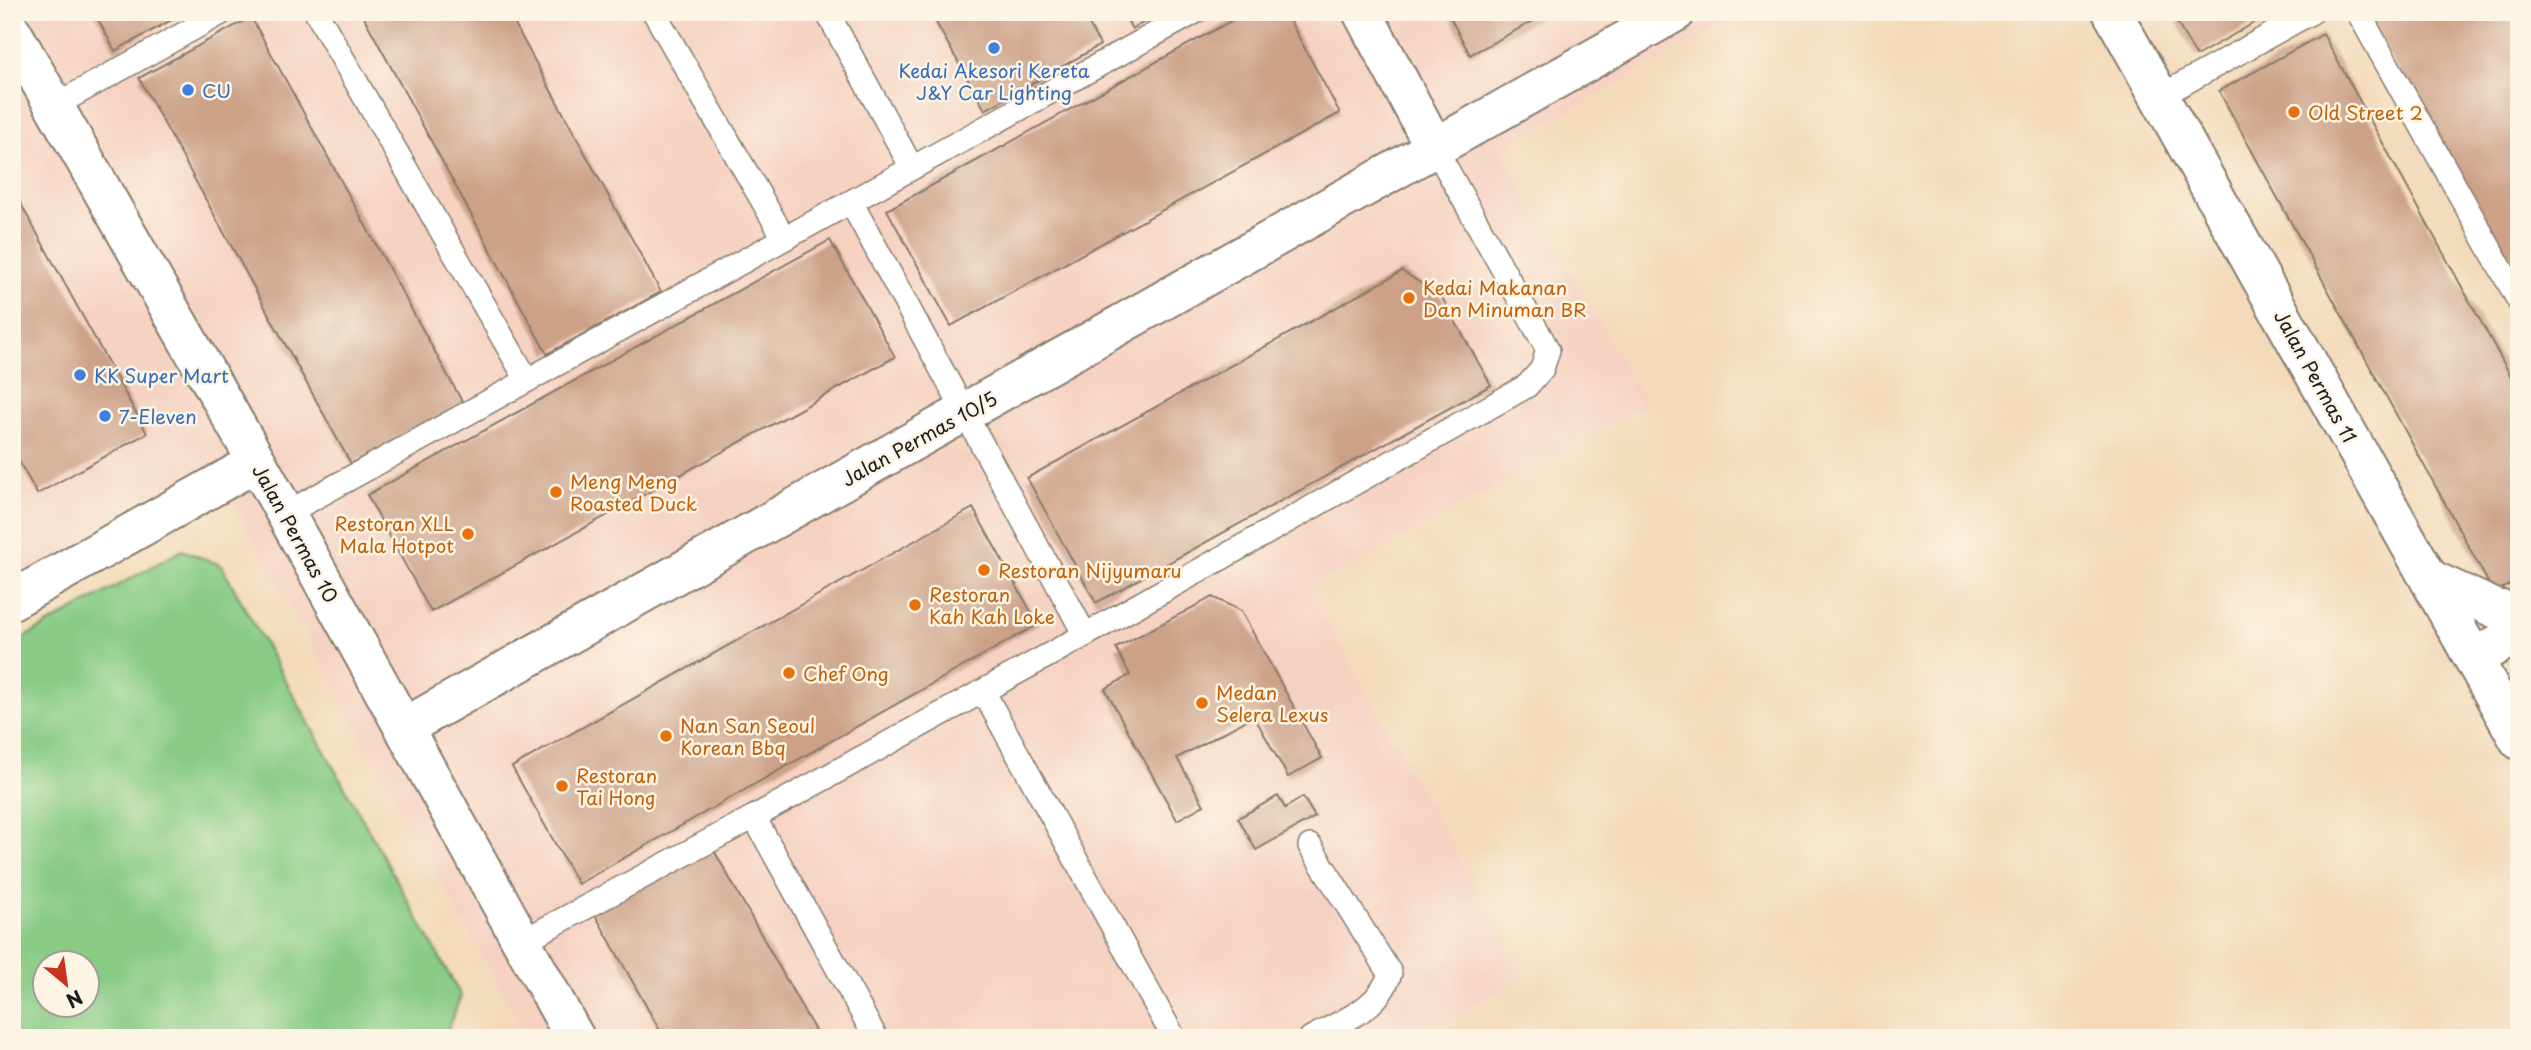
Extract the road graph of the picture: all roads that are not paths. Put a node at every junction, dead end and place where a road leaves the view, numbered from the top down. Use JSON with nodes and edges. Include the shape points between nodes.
{"nodes":[{"id":1,"x":223,"y":12,"type":"edge"},
{"id":2,"x":316,"y":12,"type":"edge"},
{"id":3,"x":654,"y":12,"type":"edge"},
{"id":4,"x":827,"y":12,"type":"edge"},
{"id":5,"x":1195,"y":12,"type":"edge"},
{"id":6,"x":1362,"y":12,"type":"edge"},
{"id":7,"x":1676,"y":12,"type":"edge"},
{"id":8,"x":2112,"y":12,"type":"edge"},
{"id":9,"x":2312,"y":12,"type":"edge"},
{"id":10,"x":2358,"y":12,"type":"edge"},
{"id":11,"x":12,"y":32,"type":"edge"},
{"id":12,"x":2158,"y":97,"type":"junction"},
{"id":13,"x":54,"y":106,"type":"junction"},
{"id":14,"x":1435,"y":148,"type":"junction"},
{"id":15,"x":912,"y":168,"type":"junction"},
{"id":16,"x":851,"y":202,"type":"junction"},
{"id":17,"x":784,"y":239,"type":"junction"},
{"id":18,"x":2519,"y":301,"type":"edge"},
{"id":19,"x":527,"y":380,"type":"junction"},
{"id":20,"x":965,"y":412,"type":"junction"},
{"id":21,"x":257,"y":462,"type":"junction"},
{"id":22,"x":285,"y":514,"type":"junction"},
{"id":23,"x":2430,"y":579,"type":"junction"},
{"id":24,"x":16,"y":590,"type":"edge"},
{"id":25,"x":2519,"y":613,"type":"edge"},
{"id":26,"x":2519,"y":633,"type":"edge"},
{"id":27,"x":1085,"y":635,"type":"junction"},
{"id":28,"x":2475,"y":657,"type":"junction"},
{"id":29,"x":983,"y":691,"type":"junction"},
{"id":30,"x":403,"y":728,"type":"junction"},
{"id":31,"x":2518,"y":728,"type":"edge"},
{"id":32,"x":754,"y":817,"type":"junction"},
{"id":33,"x":1310,"y":846,"type":"dead end"},
{"id":34,"x":521,"y":942,"type":"junction"},
{"id":35,"x":564,"y":1034,"type":"edge"},
{"id":36,"x":876,"y":1038,"type":"edge"},
{"id":37,"x":1174,"y":1038,"type":"edge"},
{"id":38,"x":1311,"y":1038,"type":"edge"}],
"edges":[{"from":1,"to":13,"type":"lane"},
{"from":2,"to":19,"type":"lane"},
{"from":3,"to":17,"type":"lane"},
{"from":4,"to":15,"type":"lane"},
{"from":5,"to":15,"type":"lane"},
{"from":6,"to":14,"type":"street"},
{"from":7,"to":14,"type":"street","name":"Jalan Permas 10/5"},
{"from":8,"to":12,"type":"street","name":"Jalan Permas 11"},
{"from":9,"to":12,"type":"lane"},
{"from":10,"to":18,"type":"lane"},
{"from":11,"to":13,"type":"street","name":"Jalan Permas 10"},
{"from":12,"to":23,"type":"street","name":"Jalan Permas 11"},
{"from":13,"to":21,"type":"street","name":"Jalan Permas 10"},
{"from":14,"to":20,"type":"street","name":"Jalan Permas 10/5"},
{"from":14,"to":27,"type":"lane","via":[[1548,350],[1542,369],[1527,386]]},
{"from":15,"to":16,"type":"lane"},
{"from":16,"to":17,"type":"lane"},
{"from":16,"to":20,"type":"lane"},
{"from":17,"to":19,"type":"lane"},
{"from":19,"to":22,"type":"lane"},
{"from":20,"to":27,"type":"lane"},
{"from":20,"to":30,"type":"street","name":"Jalan Permas 10/5"},
{"from":21,"to":22,"type":"street","name":"Jalan Permas 10"},
{"from":21,"to":24,"type":"street"},
{"from":22,"to":30,"type":"street","name":"Jalan Permas 10"},
{"from":23,"to":25,"type":"street","via":[[2496,610]]},
{"from":23,"to":28,"type":"street","name":"Jalan Permas 11"},
{"from":26,"to":28,"type":"street"},
{"from":27,"to":29,"type":"lane"},
{"from":28,"to":31,"type":"street","name":"Jalan Permas 11"},
{"from":29,"to":32,"type":"lane"},
{"from":29,"to":37,"type":"lane"},
{"from":30,"to":34,"type":"street","name":"Jalan Permas 10"},
{"from":32,"to":34,"type":"lane"},
{"from":32,"to":36,"type":"lane"},
{"from":33,"to":38,"type":"lane","via":[[1390,973],[1385,990],[1366,1008]]},
{"from":34,"to":35,"type":"street","name":"Jalan Permas 10"}]}
